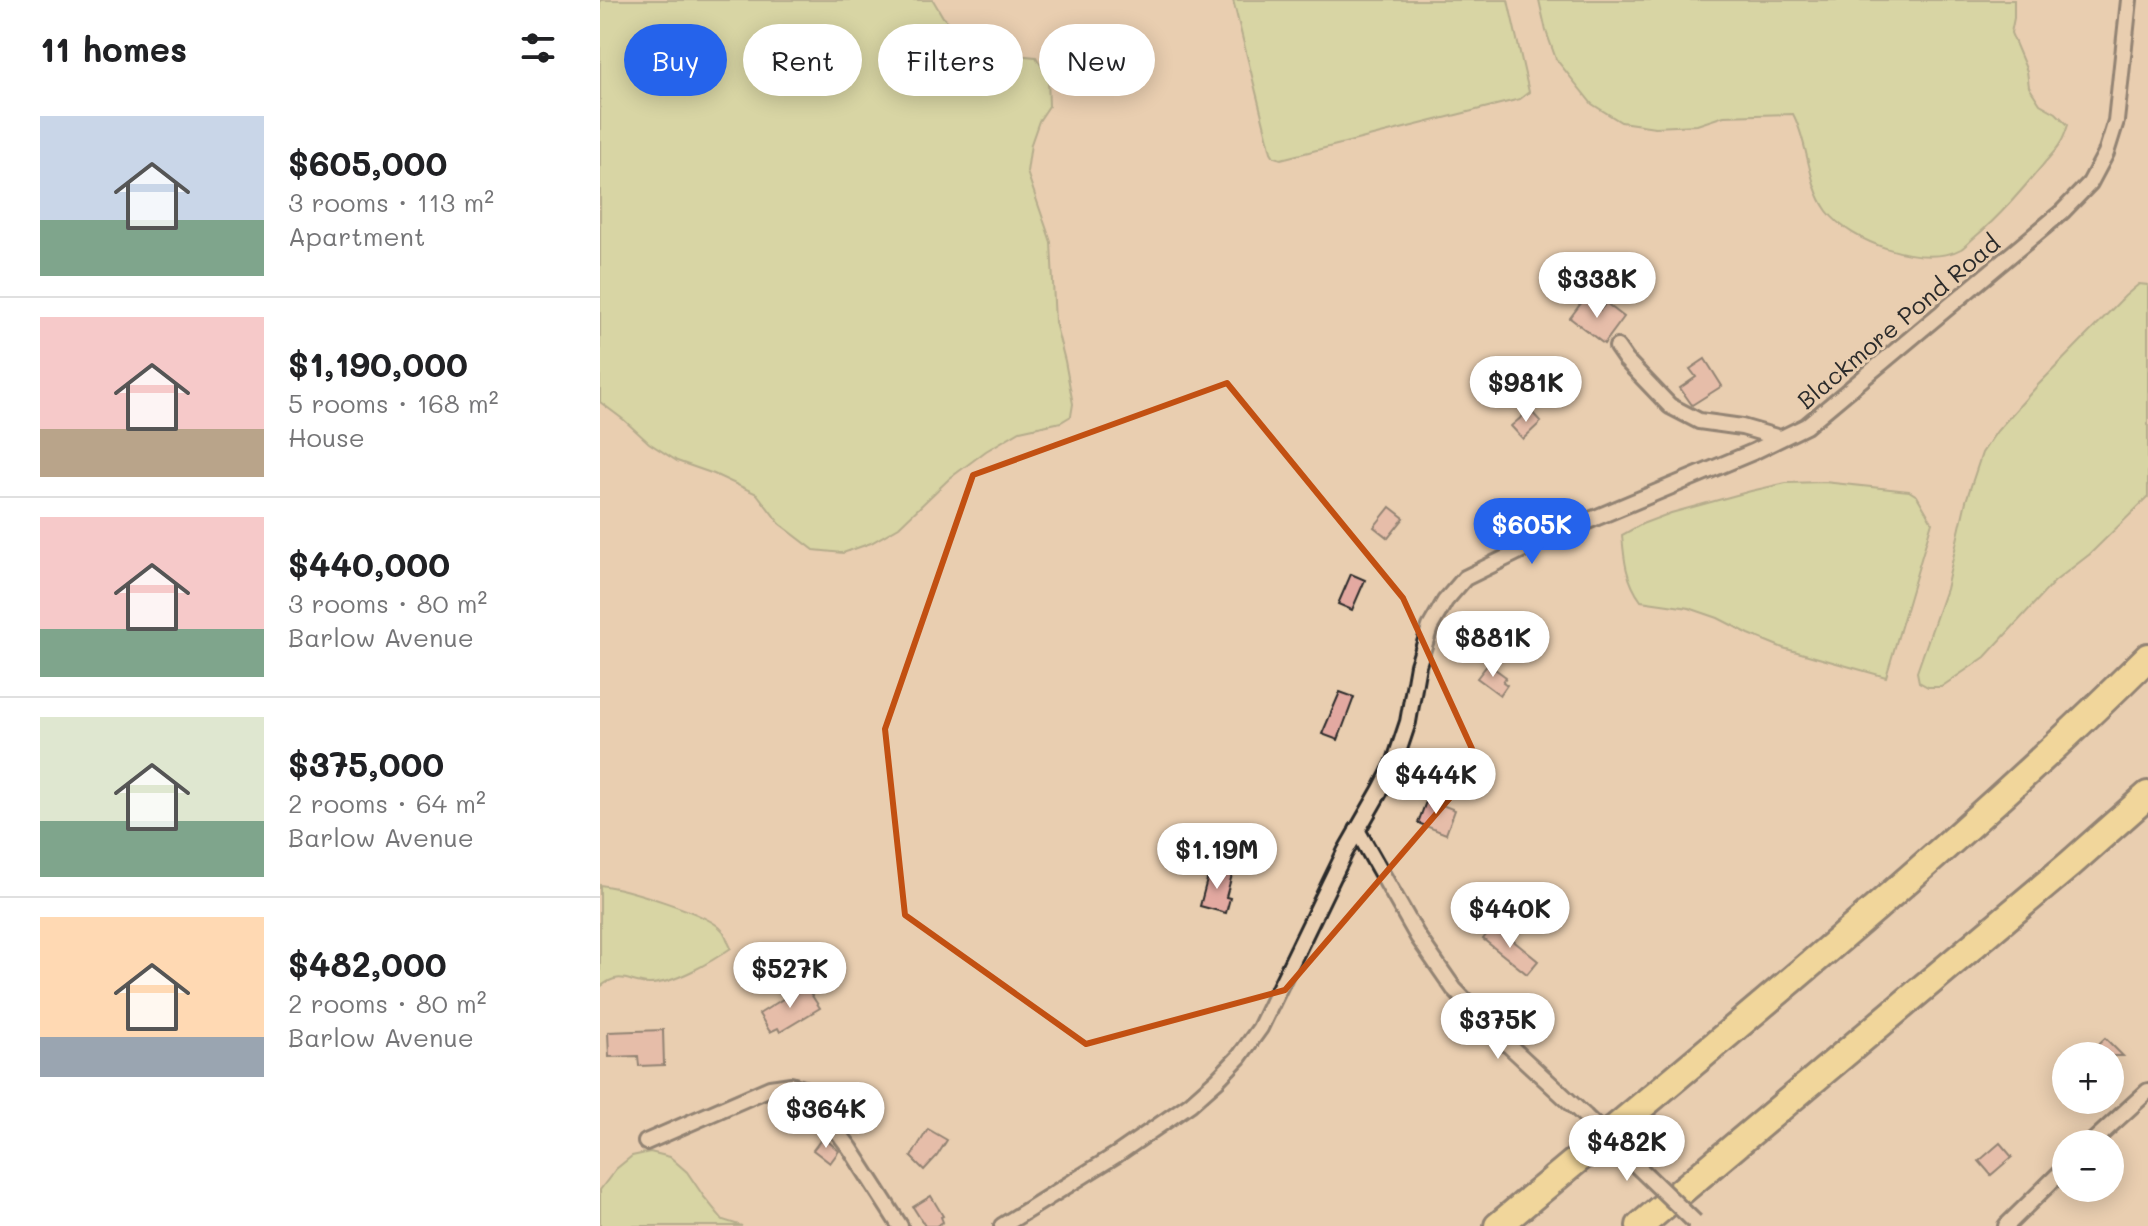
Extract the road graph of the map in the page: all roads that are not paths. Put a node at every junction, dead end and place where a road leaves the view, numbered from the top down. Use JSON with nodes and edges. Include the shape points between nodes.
{"nodes":[{"id":1,"x":2129,"y":0,"type":"edge"},
{"id":2,"x":1617,"y":347,"type":"dead end"},
{"id":3,"x":1780,"y":438,"type":"junction"},
{"id":4,"x":2148,"y":657,"type":"edge"},
{"id":5,"x":2148,"y":795,"type":"edge"},
{"id":6,"x":1357,"y":830,"type":"junction"},
{"id":7,"x":2148,"y":1091,"type":"edge"},
{"id":8,"x":2105,"y":1130,"type":"edge"},
{"id":9,"x":646,"y":1142,"type":"dead end"},
{"id":10,"x":2052,"y":1181,"type":"edge"},
{"id":11,"x":1697,"y":1224,"type":"edge"},
{"id":12,"x":900,"y":1226,"type":"edge"},
{"id":13,"x":1002,"y":1226,"type":"edge"},
{"id":14,"x":1498,"y":1226,"type":"edge"},
{"id":15,"x":1640,"y":1226,"type":"edge"},
{"id":16,"x":2006,"y":1226,"type":"edge"}],
"edges":[{"from":1,"to":3,"type":"street","name":"Blackmore Pond Road","via":[[2116,121],[2090,183],[1846,394],[1806,426]]},
{"from":2,"to":3,"type":"street","via":[[1678,410],[1699,421]]},
{"from":3,"to":6,"type":"street","name":"Blackmore Pond Road","via":[[1465,578],[1430,627],[1394,764]]},
{"from":4,"to":14,"type":"highway","via":[[1838,942]]},
{"from":5,"to":15,"type":"highway"},
{"from":6,"to":11,"type":"street","bridge":true,"via":[[1454,989]]},
{"from":6,"to":13,"type":"street","name":"Blackmore Pond Road","via":[[1260,1028],[1239,1057],[1190,1104]]},
{"from":7,"to":8,"type":"street"},
{"from":9,"to":12,"type":"street","via":[[770,1088],[798,1086],[850,1148]]},
{"from":10,"to":16,"type":"street"}]}
